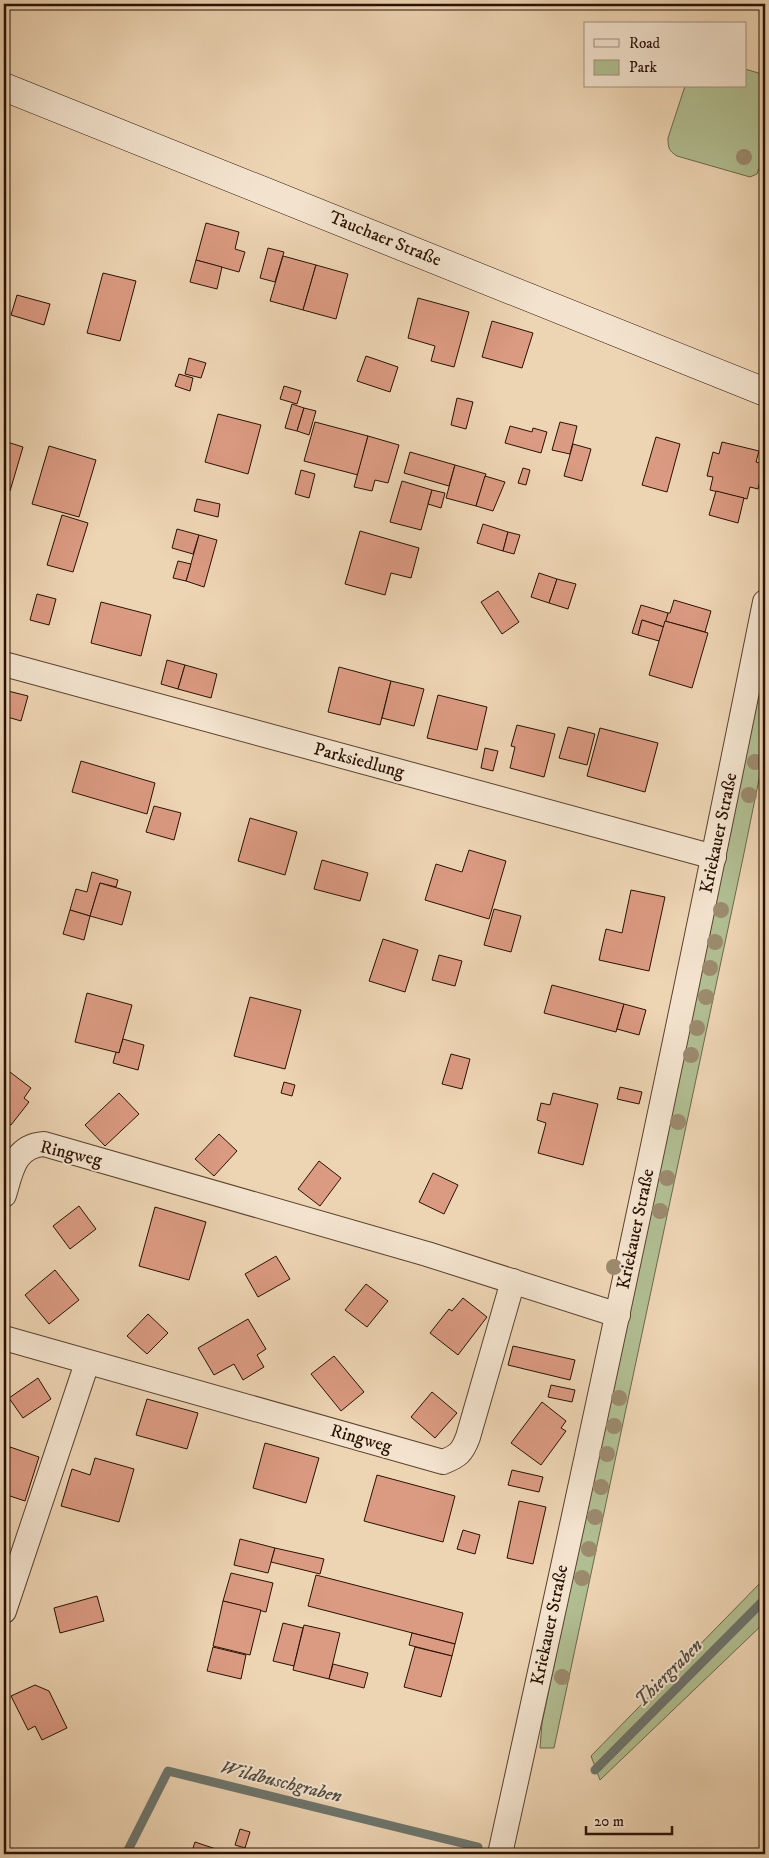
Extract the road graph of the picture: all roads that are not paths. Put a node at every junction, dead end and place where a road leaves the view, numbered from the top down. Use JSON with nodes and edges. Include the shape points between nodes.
{"nodes":[{"id":1,"x":4,"y":87,"type":"edge"},
{"id":2,"x":765,"y":392,"type":"edge"},
{"id":3,"x":765,"y":602,"type":"edge"},
{"id":4,"x":4,"y":664,"type":"edge"},
{"id":5,"x":714,"y":857,"type":"junction"},
{"id":6,"x":4,"y":1195,"type":"edge"},
{"id":7,"x":513,"y":1281,"type":"junction"},
{"id":8,"x":618,"y":1315,"type":"junction"},
{"id":9,"x":4,"y":1338,"type":"edge"},
{"id":10,"x":87,"y":1363,"type":"junction"},
{"id":11,"x":4,"y":1611,"type":"edge"},
{"id":12,"x":500,"y":1854,"type":"edge"}],
"edges":[{"from":1,"to":2,"type":"street","name":"Tauchaer Straße"},
{"from":3,"to":5,"type":"street","name":"Kriekauer Straße"},
{"from":4,"to":5,"type":"street","name":"Parksiedlung"},
{"from":5,"to":8,"type":"street","name":"Kriekauer Straße"},
{"from":6,"to":7,"type":"street","name":"Ringweg","via":[[15,1161],[22,1152],[33,1145],[44,1144]]},
{"from":7,"to":8,"type":"street","name":"Ringweg"},
{"from":7,"to":10,"type":"street","name":"Ringweg","via":[[464,1449],[456,1457],[443,1462]]},
{"from":8,"to":12,"type":"street","name":"Kriekauer Straße"},
{"from":9,"to":10,"type":"street","name":"Ringweg"},
{"from":10,"to":11,"type":"street"}]}
